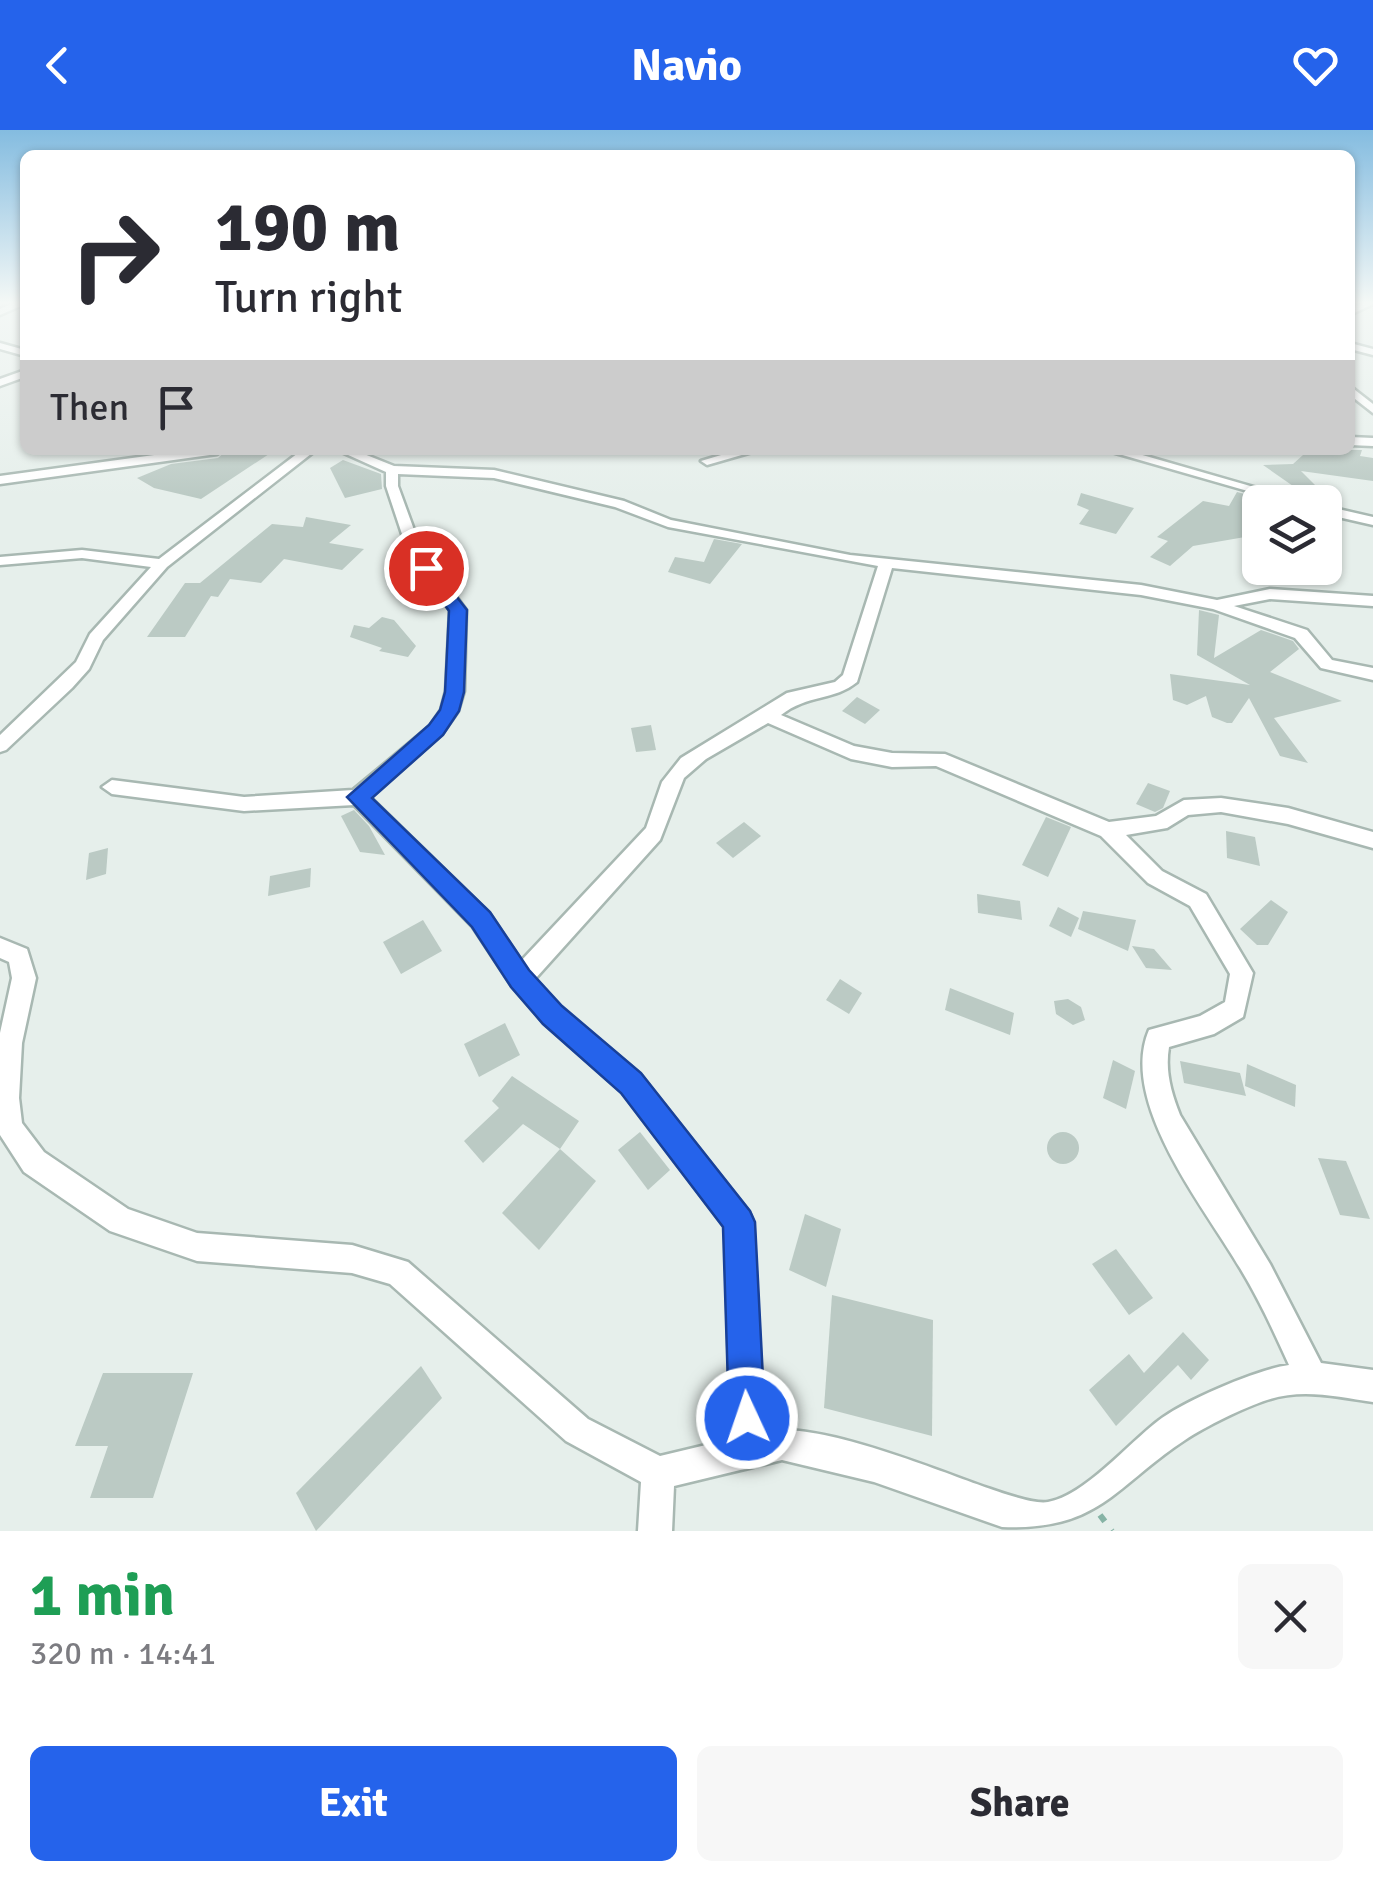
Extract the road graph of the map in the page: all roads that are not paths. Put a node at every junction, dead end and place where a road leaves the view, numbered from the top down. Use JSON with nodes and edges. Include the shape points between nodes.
{"nodes":[{"id":1,"x":181,"y":455,"type":"edge"},
{"id":2,"x":304,"y":455,"type":"edge"},
{"id":3,"x":355,"y":455,"type":"edge"},
{"id":4,"x":732,"y":455,"type":"edge"},
{"id":5,"x":1129,"y":455,"type":"edge"},
{"id":6,"x":707,"y":461,"type":"dead end"},
{"id":7,"x":392,"y":470,"type":"junction"},
{"id":8,"x":0,"y":480,"type":"edge"},
{"id":9,"x":1242,"y":486,"type":"edge"},
{"id":10,"x":1342,"y":514,"type":"edge"},
{"id":11,"x":1373,"y":521,"type":"edge"},
{"id":12,"x":0,"y":561,"type":"edge"},
{"id":13,"x":162,"y":564,"type":"junction"},
{"id":14,"x":886,"y":564,"type":"junction"},
{"id":15,"x":1373,"y":601,"type":"edge"},
{"id":16,"x":1217,"y":605,"type":"junction"},
{"id":17,"x":1373,"y":674,"type":"edge"},
{"id":18,"x":767,"y":716,"type":"junction"},
{"id":19,"x":0,"y":745,"type":"edge"},
{"id":20,"x":112,"y":787,"type":"dead end"},
{"id":21,"x":358,"y":797,"type":"junction"},
{"id":22,"x":1108,"y":830,"type":"junction"},
{"id":23,"x":1373,"y":840,"type":"edge"},
{"id":24,"x":0,"y":948,"type":"edge"},
{"id":25,"x":520,"y":979,"type":"junction"},
{"id":26,"x":1312,"y":1378,"type":"junction"},
{"id":27,"x":1373,"y":1386,"type":"edge"},
{"id":28,"x":748,"y":1450,"type":"junction"},
{"id":29,"x":658,"y":1473,"type":"junction"},
{"id":30,"x":655,"y":1531,"type":"edge"}],
"edges":[{"from":1,"to":8,"type":"street"},
{"from":2,"to":13,"type":"street"},
{"from":3,"to":7,"type":"street"},
{"from":4,"to":6,"type":"street"},
{"from":5,"to":9,"type":"street"},
{"from":7,"to":14,"type":"street","via":[[494,474],[619,504],[668,523]]},
{"from":7,"to":21,"type":"street","via":[[414,549],[458,610],[454,692],[436,730]]},
{"from":10,"to":11,"type":"street"},
{"from":12,"to":13,"type":"street","via":[[82,554]]},
{"from":13,"to":19,"type":"street","via":[[96,638],[66,684]]},
{"from":14,"to":16,"type":"street","via":[[1142,590]]},
{"from":14,"to":18,"type":"street","via":[[851,678],[840,688],[792,697]]},
{"from":15,"to":16,"type":"street","via":[[1270,594]]},
{"from":16,"to":17,"type":"street","via":[[1301,634],[1327,664]]},
{"from":18,"to":22,"type":"street","via":[[851,752],[938,760]]},
{"from":18,"to":25,"type":"street","via":[[684,765],[653,834]]},
{"from":20,"to":21,"type":"street","via":[[244,804]]},
{"from":21,"to":25,"type":"street","via":[[481,920]]},
{"from":22,"to":23,"type":"street","via":[[1160,823],[1184,808],[1221,805]]},
{"from":22,"to":26,"type":"street","via":[[1156,877],[1198,900],[1242,974],[1235,1008],[1204,1026],[1158,1038],[1153,1074],[1175,1133],[1253,1262]]},
{"from":24,"to":29,"type":"street","via":[[20,956],[24,978],[6,1098],[10,1128],[34,1162],[120,1221],[197,1247],[352,1259],[398,1272],[577,1430]]},
{"from":25,"to":28,"type":"street","via":[[631,1083],[738,1222]]},
{"from":26,"to":27,"type":"street"},
{"from":26,"to":28,"type":"street","via":[[1266,1384],[1173,1429],[1088,1501],[1048,1520],[874,1465],[782,1444]]},
{"from":28,"to":29,"type":"street"},
{"from":29,"to":30,"type":"street"}]}
